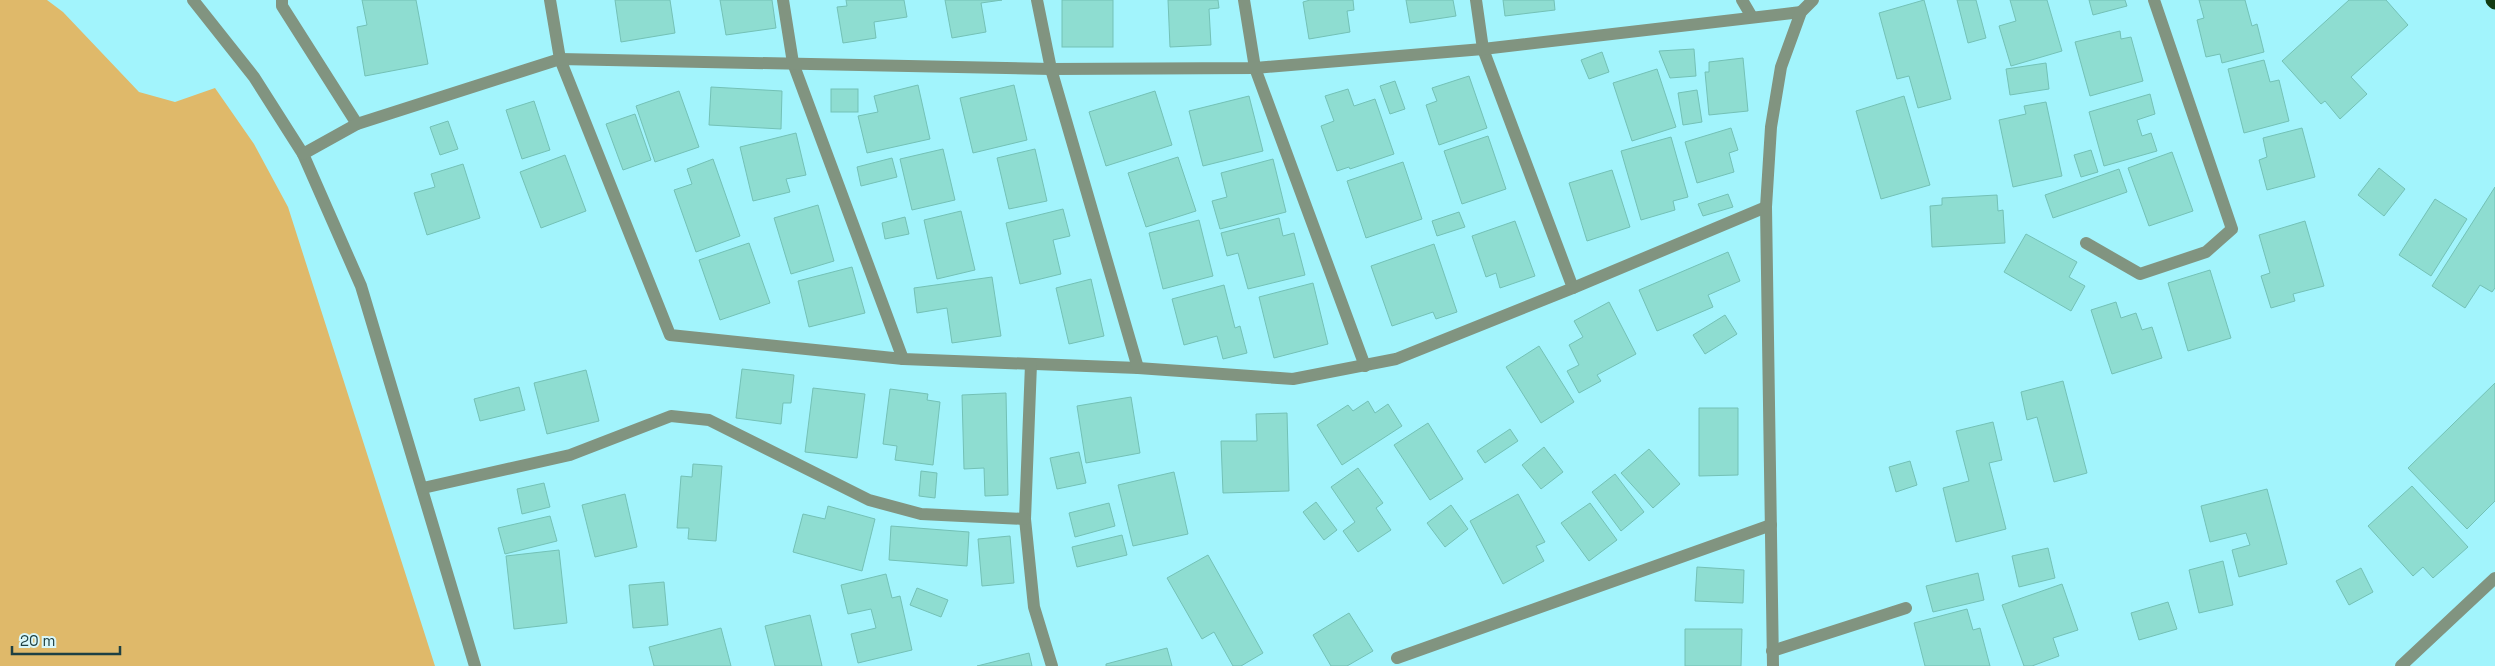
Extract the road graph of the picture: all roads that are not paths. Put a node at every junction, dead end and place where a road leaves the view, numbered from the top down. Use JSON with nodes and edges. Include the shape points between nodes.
{"nodes":[{"id":1,"x":193,"y":0,"type":"edge"},
{"id":2,"x":282,"y":0,"type":"edge"},
{"id":3,"x":550,"y":0,"type":"edge"},
{"id":4,"x":782,"y":0,"type":"edge"},
{"id":5,"x":1037,"y":0,"type":"edge"},
{"id":6,"x":1244,"y":0,"type":"edge"},
{"id":7,"x":1476,"y":0,"type":"edge"},
{"id":8,"x":1742,"y":0,"type":"edge"},
{"id":9,"x":1813,"y":0,"type":"edge"},
{"id":10,"x":2154,"y":0,"type":"edge"},
{"id":11,"x":1801,"y":12,"type":"junction"},
{"id":12,"x":1752,"y":17,"type":"junction"},
{"id":13,"x":1483,"y":49,"type":"junction"},
{"id":14,"x":560,"y":59,"type":"junction"},
{"id":15,"x":793,"y":63,"type":"junction"},
{"id":16,"x":1255,"y":68,"type":"junction"},
{"id":17,"x":1051,"y":69,"type":"junction"},
{"id":18,"x":357,"y":124,"type":"junction"},
{"id":19,"x":303,"y":154,"type":"junction"},
{"id":20,"x":1766,"y":207,"type":"junction"},
{"id":21,"x":2086,"y":243,"type":"dead end"},
{"id":22,"x":1573,"y":288,"type":"junction"},
{"id":23,"x":902,"y":359,"type":"junction"},
{"id":24,"x":1031,"y":364,"type":"junction"},
{"id":25,"x":1365,"y":366,"type":"junction"},
{"id":26,"x":1138,"y":368,"type":"junction"},
{"id":27,"x":423,"y":488,"type":"junction"},
{"id":28,"x":1025,"y":519,"type":"junction"},
{"id":29,"x":1770,"y":525,"type":"junction"},
{"id":30,"x":2495,"y":578,"type":"edge"},
{"id":31,"x":1906,"y":608,"type":"dead end"},
{"id":32,"x":1772,"y":651,"type":"junction"},
{"id":33,"x":1397,"y":658,"type":"dead end"},
{"id":34,"x":475,"y":666,"type":"edge"},
{"id":35,"x":1052,"y":666,"type":"edge"},
{"id":36,"x":1772,"y":666,"type":"edge"},
{"id":37,"x":2401,"y":666,"type":"edge"}],
"edges":[{"from":1,"to":19,"type":"street","via":[[254,77]]},
{"from":2,"to":18,"type":"street","via":[[282,6]]},
{"from":3,"to":14,"type":"street"},
{"from":4,"to":15,"type":"street"},
{"from":5,"to":17,"type":"street"},
{"from":6,"to":16,"type":"street"},
{"from":7,"to":13,"type":"street"},
{"from":8,"to":12,"type":"street"},
{"from":9,"to":11,"type":"street"},
{"from":10,"to":21,"type":"street","via":[[2232,229],[2206,252],[2140,274]]},
{"from":11,"to":12,"type":"street"},
{"from":11,"to":20,"type":"street","via":[[1781,67],[1771,127]]},
{"from":12,"to":13,"type":"street"},
{"from":13,"to":16,"type":"street"},
{"from":13,"to":22,"type":"street"},
{"from":14,"to":15,"type":"street"},
{"from":14,"to":18,"type":"street"},
{"from":14,"to":23,"type":"street","via":[[670,336]]},
{"from":15,"to":17,"type":"street"},
{"from":15,"to":23,"type":"street"},
{"from":16,"to":17,"type":"street"},
{"from":16,"to":25,"type":"street"},
{"from":17,"to":26,"type":"street"},
{"from":18,"to":19,"type":"street"},
{"from":19,"to":27,"type":"street","via":[[361,286]]},
{"from":20,"to":22,"type":"street"},
{"from":20,"to":29,"type":"street"},
{"from":22,"to":25,"type":"street","via":[[1396,359]]},
{"from":23,"to":24,"type":"street"},
{"from":24,"to":26,"type":"street"},
{"from":24,"to":28,"type":"street"},
{"from":25,"to":26,"type":"street","via":[[1293,378]]},
{"from":27,"to":28,"type":"street","via":[[570,455],[671,416],[709,420],[869,500],[921,514]]},
{"from":27,"to":34,"type":"street"},
{"from":28,"to":35,"type":"street","via":[[1034,607]]},
{"from":29,"to":32,"type":"street"},
{"from":29,"to":33,"type":"street"},
{"from":30,"to":37,"type":"street"},
{"from":31,"to":32,"type":"street"},
{"from":32,"to":36,"type":"street"}]}
